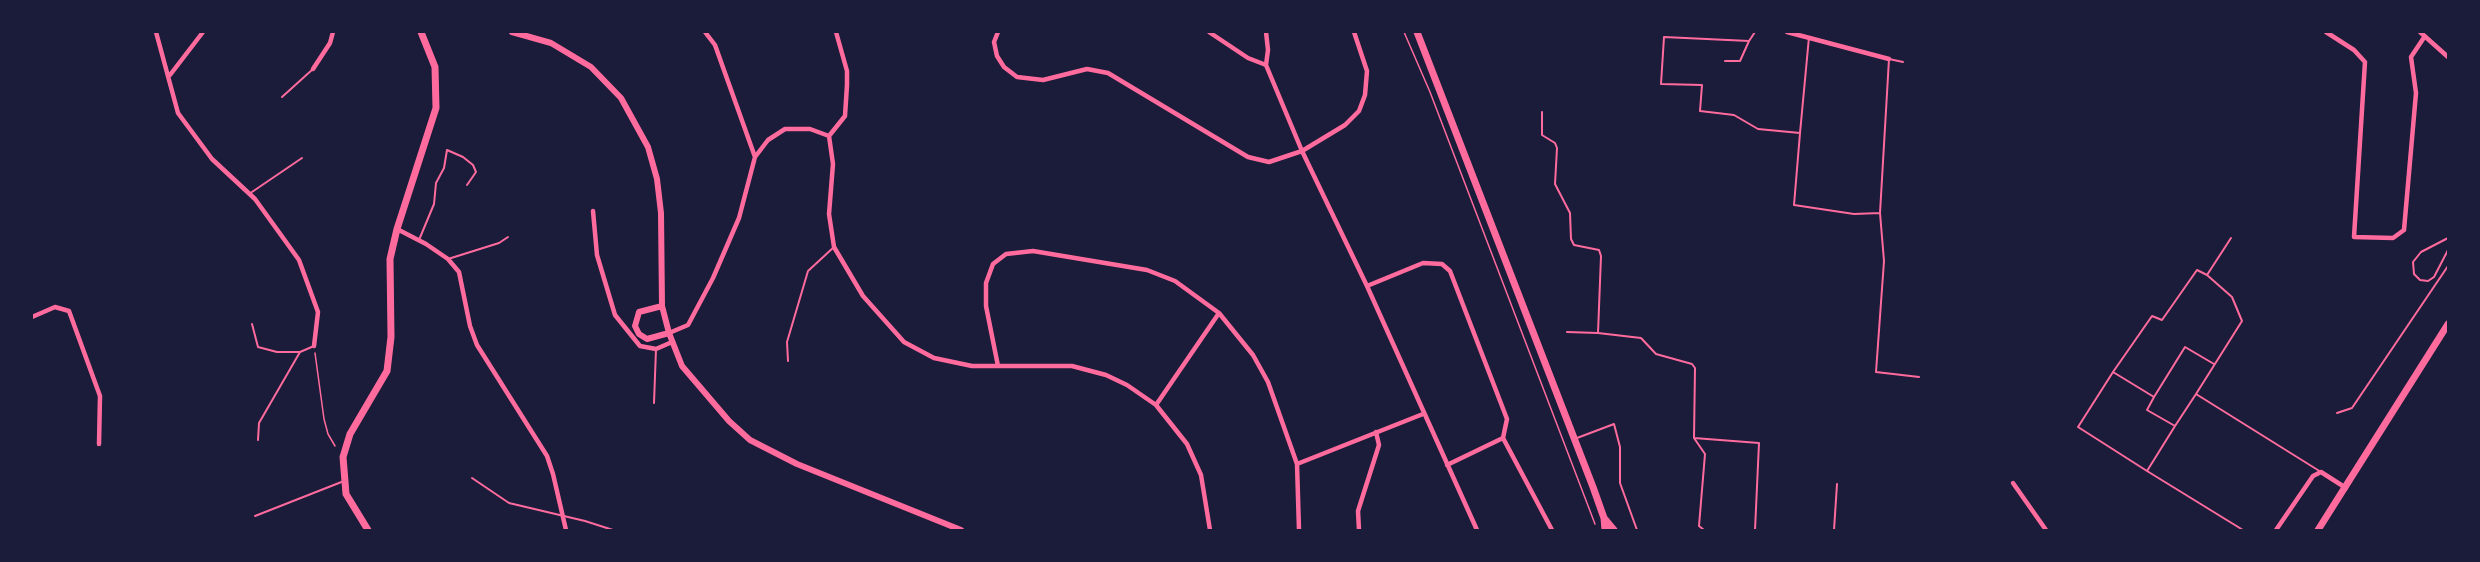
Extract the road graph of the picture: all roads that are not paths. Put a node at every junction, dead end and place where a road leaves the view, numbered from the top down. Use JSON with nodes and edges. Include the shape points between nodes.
{"nodes":[{"id":1,"x":156,"y":32,"type":"edge"},
{"id":2,"x":203,"y":32,"type":"edge"},
{"id":3,"x":333,"y":32,"type":"edge"},
{"id":4,"x":421,"y":32,"type":"edge"},
{"id":5,"x":512,"y":32,"type":"edge"},
{"id":6,"x":705,"y":32,"type":"edge"},
{"id":7,"x":836,"y":32,"type":"edge"},
{"id":8,"x":998,"y":32,"type":"edge"},
{"id":9,"x":1209,"y":32,"type":"edge"},
{"id":10,"x":1266,"y":32,"type":"edge"},
{"id":11,"x":1354,"y":32,"type":"edge"},
{"id":12,"x":1417,"y":32,"type":"edge"},
{"id":13,"x":1755,"y":32,"type":"edge"},
{"id":14,"x":1787,"y":32,"type":"edge"},
{"id":15,"x":2326,"y":32,"type":"edge"},
{"id":16,"x":2420,"y":32,"type":"edge"},
{"id":17,"x":2425,"y":36,"type":"junction"},
{"id":18,"x":1809,"y":37,"type":"junction"},
{"id":19,"x":1749,"y":41,"type":"junction"},
{"id":20,"x":2448,"y":57,"type":"edge"},
{"id":21,"x":1889,"y":59,"type":"junction"},
{"id":22,"x":1725,"y":61,"type":"dead end"},
{"id":23,"x":1903,"y":62,"type":"dead end"},
{"id":24,"x":1266,"y":65,"type":"junction"},
{"id":25,"x":313,"y":69,"type":"joint"},
{"id":26,"x":170,"y":75,"type":"junction"},
{"id":27,"x":282,"y":97,"type":"dead end"},
{"id":28,"x":1542,"y":112,"type":"dead end"},
{"id":29,"x":1800,"y":133,"type":"junction"},
{"id":30,"x":829,"y":136,"type":"junction"},
{"id":31,"x":1302,"y":151,"type":"junction"},
{"id":32,"x":754,"y":157,"type":"junction"},
{"id":33,"x":302,"y":158,"type":"dead end"},
{"id":34,"x":467,"y":185,"type":"dead end"},
{"id":35,"x":249,"y":194,"type":"junction"},
{"id":36,"x":593,"y":211,"type":"dead end"},
{"id":37,"x":1880,"y":213,"type":"junction"},
{"id":38,"x":397,"y":229,"type":"junction"},
{"id":39,"x":508,"y":237,"type":"dead end"},
{"id":40,"x":2230,"y":238,"type":"dead end"},
{"id":41,"x":2448,"y":238,"type":"edge"},
{"id":42,"x":419,"y":240,"type":"junction"},
{"id":43,"x":834,"y":247,"type":"junction"},
{"id":44,"x":2448,"y":250,"type":"edge"},
{"id":45,"x":448,"y":259,"type":"junction"},
{"id":46,"x":2448,"y":266,"type":"edge"},
{"id":47,"x":2207,"y":274,"type":"junction"},
{"id":48,"x":1367,"y":286,"type":"junction"},
{"id":49,"x":662,"y":306,"type":"junction"},
{"id":50,"x":1219,"y":313,"type":"junction"},
{"id":51,"x":32,"y":317,"type":"edge"},
{"id":52,"x":252,"y":324,"type":"dead end"},
{"id":53,"x":2448,"y":324,"type":"edge"},
{"id":54,"x":1567,"y":332,"type":"dead end"},
{"id":55,"x":669,"y":333,"type":"junction"},
{"id":56,"x":1598,"y":333,"type":"junction"},
{"id":57,"x":672,"y":342,"type":"junction"},
{"id":58,"x":314,"y":346,"type":"joint"},
{"id":59,"x":656,"y":349,"type":"junction"},
{"id":60,"x":300,"y":352,"type":"junction"},
{"id":61,"x":788,"y":361,"type":"dead end"},
{"id":62,"x":2214,"y":364,"type":"junction"},
{"id":63,"x":998,"y":366,"type":"junction"},
{"id":64,"x":2113,"y":372,"type":"junction"},
{"id":65,"x":1919,"y":376,"type":"dead end"},
{"id":66,"x":2196,"y":394,"type":"junction"},
{"id":67,"x":2154,"y":397,"type":"junction"},
{"id":68,"x":654,"y":403,"type":"dead end"},
{"id":69,"x":1156,"y":405,"type":"junction"},
{"id":70,"x":2337,"y":413,"type":"dead end"},
{"id":71,"x":1423,"y":414,"type":"junction"},
{"id":72,"x":2175,"y":426,"type":"junction"},
{"id":73,"x":1376,"y":432,"type":"junction"},
{"id":74,"x":1503,"y":438,"type":"junction"},
{"id":75,"x":1694,"y":438,"type":"junction"},
{"id":76,"x":1574,"y":439,"type":"junction"},
{"id":77,"x":258,"y":440,"type":"dead end"},
{"id":78,"x":99,"y":444,"type":"dead end"},
{"id":79,"x":1297,"y":464,"type":"junction"},
{"id":80,"x":1447,"y":465,"type":"junction"},
{"id":81,"x":2147,"y":471,"type":"junction"},
{"id":82,"x":2321,"y":472,"type":"junction"},
{"id":83,"x":472,"y":478,"type":"dead end"},
{"id":84,"x":344,"y":481,"type":"junction"},
{"id":85,"x":2013,"y":483,"type":"dead end"},
{"id":86,"x":1837,"y":484,"type":"dead end"},
{"id":87,"x":2346,"y":488,"type":"junction"},
{"id":88,"x":255,"y":516,"type":"dead end"},
{"id":89,"x":564,"y":517,"type":"junction"},
{"id":90,"x":1604,"y":518,"type":"junction"},
{"id":91,"x":368,"y":531,"type":"edge"},
{"id":92,"x":566,"y":531,"type":"edge"},
{"id":93,"x":613,"y":531,"type":"edge"},
{"id":94,"x":961,"y":531,"type":"edge"},
{"id":95,"x":1210,"y":531,"type":"edge"},
{"id":96,"x":1299,"y":531,"type":"edge"},
{"id":97,"x":1359,"y":531,"type":"edge"},
{"id":98,"x":1477,"y":531,"type":"edge"},
{"id":99,"x":1552,"y":531,"type":"edge"},
{"id":100,"x":1605,"y":531,"type":"edge"},
{"id":101,"x":1614,"y":531,"type":"edge"},
{"id":102,"x":1637,"y":531,"type":"edge"},
{"id":103,"x":1704,"y":531,"type":"edge"},
{"id":104,"x":1755,"y":531,"type":"edge"},
{"id":105,"x":1834,"y":531,"type":"edge"},
{"id":106,"x":2046,"y":531,"type":"edge"},
{"id":107,"x":2243,"y":531,"type":"edge"},
{"id":108,"x":2276,"y":531,"type":"edge"},
{"id":109,"x":2318,"y":531,"type":"edge"}],
"edges":[{"from":1,"to":26,"type":"street"},
{"from":2,"to":26,"type":"street"},
{"from":3,"to":25,"type":"street"},
{"from":4,"to":38,"type":"main road","via":[[435,67],[436,108]]},
{"from":5,"to":49,"type":"street","via":[[551,44],[591,67],[621,98],[648,147],[661,213]]},
{"from":6,"to":32,"type":"street","via":[[715,45]]},
{"from":7,"to":30,"type":"street","via":[[848,85],[845,116]]},
{"from":8,"to":31,"type":"street","via":[[994,42],[997,56],[1017,77],[1036,81],[1077,70],[1098,69],[1248,157],[1269,162]]},
{"from":9,"to":24,"type":"street"},
{"from":10,"to":24,"type":"street"},
{"from":11,"to":31,"type":"street","via":[[1367,71],[1362,105],[1345,125]]},
{"from":12,"to":76,"type":"main road"},
{"from":13,"to":19,"type":"lane"},
{"from":14,"to":18,"type":"street"},
{"from":15,"to":17,"type":"street","via":[[2365,62],[2354,237],[2393,238],[2404,230],[2416,93],[2411,57]]},
{"from":16,"to":17,"type":"street"},
{"from":17,"to":20,"type":"street"},
{"from":18,"to":21,"type":"street"},
{"from":18,"to":29,"type":"lane"},
{"from":19,"to":22,"type":"lane","via":[[1740,61]]},
{"from":19,"to":29,"type":"lane","via":[[1664,37],[1661,84],[1702,85],[1700,111],[1734,115],[1758,129]]},
{"from":21,"to":23,"type":"lane"},
{"from":21,"to":37,"type":"lane"},
{"from":24,"to":31,"type":"street"},
{"from":25,"to":27,"type":"lane"},
{"from":26,"to":35,"type":"street","via":[[178,113],[195,140]]},
{"from":28,"to":56,"type":"lane","via":[[1542,135],[1557,148],[1556,184],[1570,213],[1571,239],[1574,245],[1599,250],[1601,256]]},
{"from":29,"to":37,"type":"lane","via":[[1794,205],[1854,214]]},
{"from":30,"to":32,"type":"street","via":[[810,129],[785,129],[768,140]]},
{"from":30,"to":43,"type":"street","via":[[833,164],[829,213]]},
{"from":31,"to":48,"type":"street"},
{"from":32,"to":55,"type":"street","via":[[739,218],[713,278],[688,325]]},
{"from":33,"to":35,"type":"lane"},
{"from":34,"to":42,"type":"lane","via":[[476,172],[473,165],[447,150],[434,204]]},
{"from":35,"to":58,"type":"street","via":[[299,260],[318,312]]},
{"from":36,"to":59,"type":"street","via":[[597,255],[615,315],[640,346]]},
{"from":37,"to":65,"type":"lane","via":[[1884,261],[1876,372]]},
{"from":38,"to":42,"type":"street"},
{"from":38,"to":84,"type":"main road","via":[[390,259],[389,363],[345,447]]},
{"from":39,"to":45,"type":"lane"},
{"from":40,"to":47,"type":"lane"},
{"from":41,"to":44,"type":"lane","via":[[2421,252],[2413,262],[2414,274],[2420,280],[2434,277]]},
{"from":42,"to":45,"type":"street"},
{"from":43,"to":61,"type":"lane","via":[[808,271],[787,342]]},
{"from":43,"to":63,"type":"street","via":[[863,296],[904,342],[934,358],[972,366]]},
{"from":45,"to":89,"type":"street","via":[[459,272],[477,345],[547,456]]},
{"from":46,"to":70,"type":"lane","via":[[2352,408]]},
{"from":47,"to":62,"type":"lane","via":[[2232,297],[2242,321]]},
{"from":47,"to":64,"type":"lane","via":[[2197,270],[2162,320],[2152,316]]},
{"from":48,"to":71,"type":"street"},
{"from":48,"to":74,"type":"street","via":[[1423,263],[1443,264],[1450,271],[1507,419]]},
{"from":49,"to":55,"type":"street"},
{"from":49,"to":55,"type":"street","via":[[639,312],[635,326],[647,339]]},
{"from":50,"to":63,"type":"street","via":[[1185,287],[1148,270],[1033,251],[1013,252],[993,264],[986,283],[986,306]]},
{"from":50,"to":69,"type":"street"},
{"from":50,"to":79,"type":"street","via":[[1253,355],[1268,382]]},
{"from":51,"to":78,"type":"street","via":[[55,307],[69,311],[100,396]]},
{"from":52,"to":60,"type":"lane","via":[[258,347]]},
{"from":53,"to":87,"type":"main road"},
{"from":54,"to":56,"type":"lane"},
{"from":55,"to":57,"type":"street"},
{"from":56,"to":75,"type":"lane","via":[[1641,338],[1662,358],[1692,364]]},
{"from":57,"to":59,"type":"street"},
{"from":57,"to":94,"type":"street","via":[[682,366],[750,440],[797,464]]},
{"from":58,"to":60,"type":"lane"},
{"from":59,"to":68,"type":"lane"},
{"from":60,"to":77,"type":"lane","via":[[259,423]]},
{"from":62,"to":66,"type":"lane"},
{"from":62,"to":67,"type":"lane","via":[[2185,347]]},
{"from":63,"to":69,"type":"street","via":[[1052,365],[1091,370],[1127,385]]},
{"from":64,"to":67,"type":"lane"},
{"from":64,"to":81,"type":"lane","via":[[2078,427]]},
{"from":66,"to":72,"type":"lane"},
{"from":66,"to":82,"type":"lane"},
{"from":67,"to":72,"type":"lane","via":[[2147,410]]},
{"from":69,"to":95,"type":"street","via":[[1175,426],[1196,461]]},
{"from":71,"to":73,"type":"street"},
{"from":71,"to":80,"type":"street"},
{"from":72,"to":81,"type":"lane"},
{"from":73,"to":79,"type":"street"},
{"from":73,"to":97,"type":"street","via":[[1379,445],[1358,511]]},
{"from":74,"to":80,"type":"street"},
{"from":74,"to":99,"type":"street"},
{"from":75,"to":103,"type":"lane","via":[[1705,454],[1700,526]]},
{"from":75,"to":104,"type":"lane","via":[[1760,443]]},
{"from":76,"to":90,"type":"main road"},
{"from":76,"to":102,"type":"lane","via":[[1614,424],[1620,447],[1620,483]]},
{"from":79,"to":96,"type":"street"},
{"from":80,"to":98,"type":"street"},
{"from":81,"to":107,"type":"lane"},
{"from":82,"to":87,"type":"street"},
{"from":82,"to":108,"type":"street","via":[[2313,477]]},
{"from":83,"to":89,"type":"lane","via":[[509,503]]},
{"from":84,"to":88,"type":"lane"},
{"from":84,"to":91,"type":"main road","via":[[350,502]]},
{"from":85,"to":106,"type":"street"},
{"from":86,"to":105,"type":"lane"},
{"from":87,"to":109,"type":"main road"},
{"from":89,"to":92,"type":"street"},
{"from":89,"to":93,"type":"lane"},
{"from":90,"to":100,"type":"main road"},
{"from":90,"to":101,"type":"main road"}]}
